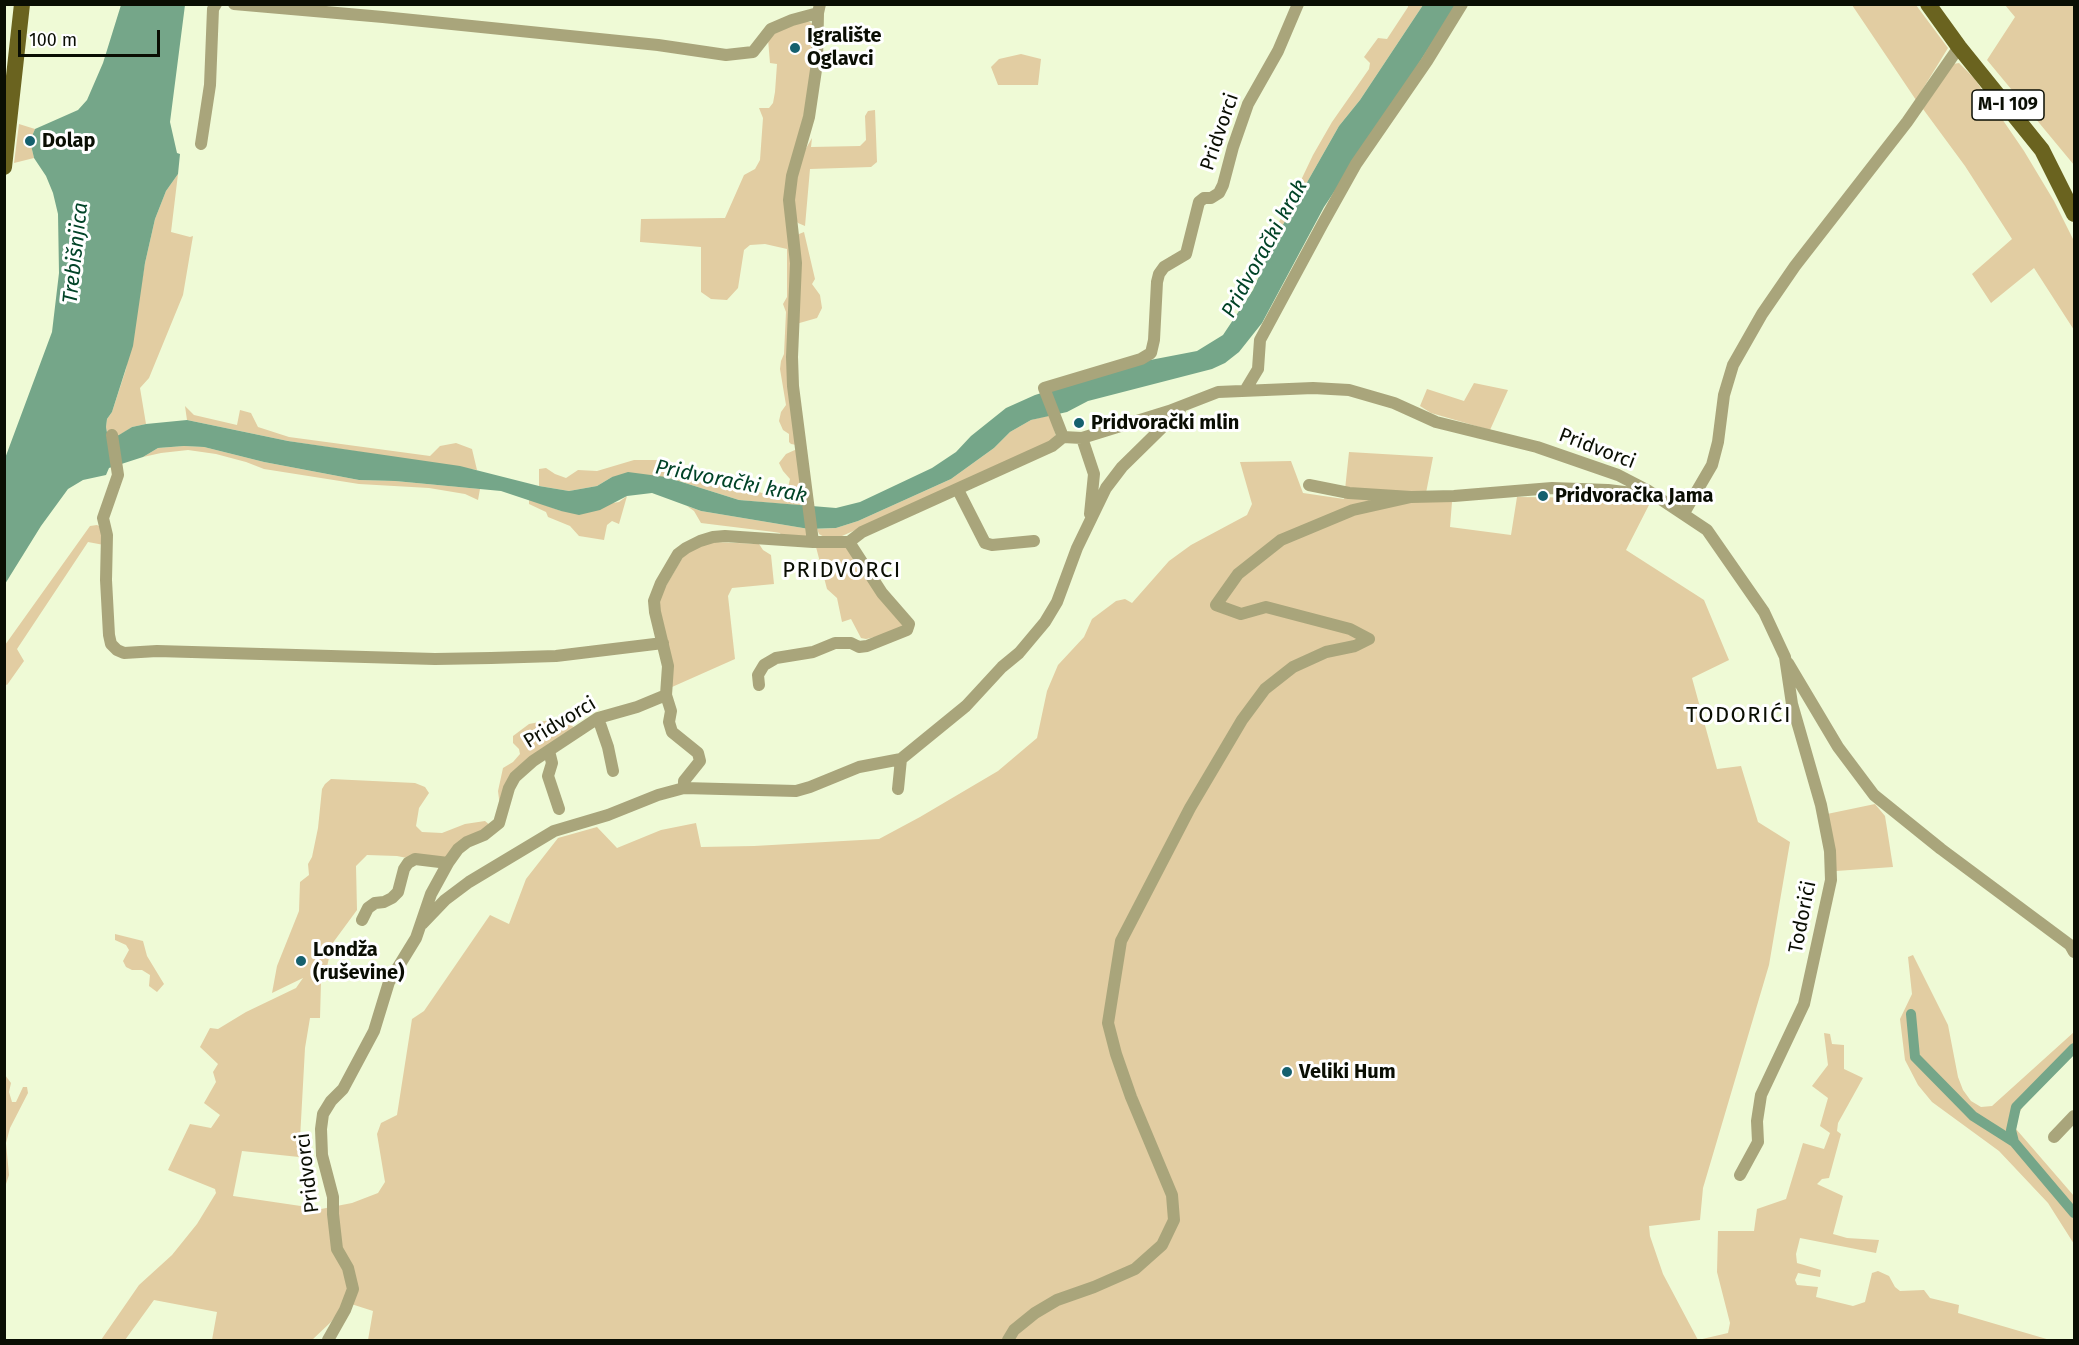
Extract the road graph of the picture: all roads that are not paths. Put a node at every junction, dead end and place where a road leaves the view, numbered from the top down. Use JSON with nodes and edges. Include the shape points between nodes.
{"nodes":[{"id":1,"x":22,"y":4,"type":"edge"},
{"id":2,"x":216,"y":4,"type":"edge"},
{"id":3,"x":234,"y":4,"type":"edge"},
{"id":4,"x":1298,"y":4,"type":"edge"},
{"id":5,"x":1462,"y":4,"type":"edge"},
{"id":6,"x":1928,"y":4,"type":"edge"},
{"id":7,"x":281,"y":6,"type":"edge"},
{"id":8,"x":819,"y":9,"type":"edge"},
{"id":9,"x":1959,"y":46,"type":"junction"},
{"id":10,"x":201,"y":144,"type":"dead end"},
{"id":11,"x":4,"y":167,"type":"edge"},
{"id":12,"x":2074,"y":214,"type":"edge"},
{"id":13,"x":1246,"y":389,"type":"junction"},
{"id":14,"x":1185,"y":405,"type":"junction"},
{"id":15,"x":112,"y":435,"type":"dead end"},
{"id":16,"x":1063,"y":437,"type":"junction"},
{"id":17,"x":1082,"y":438,"type":"junction"},
{"id":18,"x":1309,"y":485,"type":"dead end"},
{"id":19,"x":958,"y":490,"type":"junction"},
{"id":20,"x":1656,"y":496,"type":"junction"},
{"id":21,"x":1411,"y":497,"type":"junction"},
{"id":22,"x":1683,"y":513,"type":"junction"},
{"id":23,"x":1090,"y":518,"type":"junction"},
{"id":24,"x":813,"y":536,"type":"junction"},
{"id":25,"x":1034,"y":541,"type":"dead end"},
{"id":26,"x":849,"y":542,"type":"junction"},
{"id":27,"x":663,"y":643,"type":"junction"},
{"id":28,"x":1785,"y":657,"type":"junction"},
{"id":29,"x":759,"y":685,"type":"dead end"},
{"id":30,"x":666,"y":695,"type":"junction"},
{"id":31,"x":598,"y":718,"type":"junction"},
{"id":32,"x":549,"y":751,"type":"junction"},
{"id":33,"x":901,"y":759,"type":"junction"},
{"id":34,"x":613,"y":771,"type":"dead end"},
{"id":35,"x":684,"y":788,"type":"junction"},
{"id":36,"x":898,"y":789,"type":"dead end"},
{"id":37,"x":559,"y":809,"type":"dead end"},
{"id":38,"x":448,"y":863,"type":"junction"},
{"id":39,"x":362,"y":920,"type":"dead end"},
{"id":40,"x":421,"y":924,"type":"junction"},
{"id":41,"x":2074,"y":952,"type":"edge"},
{"id":42,"x":2074,"y":1116,"type":"edge"},
{"id":43,"x":2054,"y":1137,"type":"dead end"},
{"id":44,"x":1740,"y":1175,"type":"dead end"},
{"id":45,"x":334,"y":1328,"type":"junction"},
{"id":46,"x":321,"y":1341,"type":"edge"},
{"id":47,"x":328,"y":1341,"type":"edge"},
{"id":48,"x":1008,"y":1341,"type":"edge"}],
"edges":[{"from":1,"to":11,"type":"main road"},
{"from":2,"to":10,"type":"street"},
{"from":3,"to":7,"type":"street"},
{"from":4,"to":16,"type":"street","name":"Pridvorci","via":[[1278,51],[1248,104],[1219,193],[1199,202],[1186,254],[1159,274],[1151,353],[1044,388]]},
{"from":5,"to":13,"type":"street","via":[[1350,174],[1260,340],[1258,369]]},
{"from":6,"to":9,"type":"main road","number":"M-I 109"},
{"from":7,"to":8,"type":"street","via":[[726,55],[753,52],[771,29]]},
{"from":8,"to":24,"type":"street","via":[[809,117],[789,200],[796,263],[793,386]]},
{"from":9,"to":12,"type":"main road","number":"M-I 109","via":[[2042,150]]},
{"from":9,"to":22,"type":"street","via":[[1907,122],[1762,314],[1733,365],[1712,465]]},
{"from":13,"to":14,"type":"street","name":"Pridvorci","via":[[1218,392]]},
{"from":13,"to":20,"type":"street","name":"Pridvorci","via":[[1349,390],[1394,403],[1436,422],[1537,447],[1597,467]]},
{"from":14,"to":17,"type":"street","name":"Pridvorci"},
{"from":14,"to":23,"type":"street","name":"Pridvorci","via":[[1122,467]]},
{"from":15,"to":27,"type":"street","via":[[118,476],[103,518],[107,534],[109,635],[111,644],[124,653],[491,658],[556,656]]},
{"from":16,"to":17,"type":"street","name":"Pridvorci"},
{"from":16,"to":19,"type":"street","via":[[1052,446]]},
{"from":17,"to":23,"type":"street","via":[[1094,474]]},
{"from":18,"to":21,"type":"street","via":[[1349,493]]},
{"from":19,"to":25,"type":"street","via":[[985,543]]},
{"from":19,"to":26,"type":"street","via":[[890,518]]},
{"from":20,"to":21,"type":"street","via":[[1552,488]]},
{"from":20,"to":22,"type":"street","name":"Pridvorci"},
{"from":21,"to":48,"type":"street","via":[[1353,510],[1281,540],[1238,574],[1216,605],[1241,614],[1266,607],[1298,614],[1350,629],[1369,639],[1293,667],[1265,689],[1190,808],[1122,941],[1108,1023],[1131,1097],[1172,1195],[1173,1220],[1162,1245],[1135,1269],[1057,1300],[1035,1313],[1014,1330]]},
{"from":22,"to":28,"type":"street","name":"Todorići","via":[[1707,530],[1725,553],[1764,612]]},
{"from":23,"to":33,"type":"street","name":"Pridvorci","via":[[1057,602],[1045,621],[1019,654],[966,706]]},
{"from":24,"to":26,"type":"street"},
{"from":24,"to":27,"type":"street","via":[[713,537],[686,548],[670,567],[654,601]]},
{"from":26,"to":29,"type":"street","via":[[882,593],[909,624],[907,630],[867,646],[834,643],[813,652],[776,658],[764,665],[758,675]]},
{"from":27,"to":30,"type":"street","via":[[668,666]]},
{"from":28,"to":41,"type":"street","name":"Todorići","via":[[1838,747],[1874,795],[2070,945]]},
{"from":28,"to":44,"type":"street","name":"Todorići","via":[[1791,705],[1821,805],[1831,880],[1804,1004],[1761,1095],[1758,1142]]},
{"from":30,"to":31,"type":"street","name":"Pridvorci"},
{"from":30,"to":35,"type":"street","via":[[672,732],[698,753],[700,761],[684,781]]},
{"from":31,"to":32,"type":"street","name":"Pridvorci"},
{"from":31,"to":34,"type":"street"},
{"from":32,"to":37,"type":"street","via":[[552,763],[548,776]]},
{"from":32,"to":38,"type":"street","name":"Pridvorci","via":[[515,777],[499,823],[458,849]]},
{"from":33,"to":35,"type":"street","name":"Pridvorci","via":[[859,767],[796,790]]},
{"from":33,"to":36,"type":"street"},
{"from":35,"to":40,"type":"street","name":"Pridvorci","via":[[554,831],[469,882]]},
{"from":38,"to":39,"type":"street","via":[[415,859],[408,863],[398,892],[368,908]]},
{"from":38,"to":40,"type":"street","name":"Pridvorci"},
{"from":40,"to":45,"type":"street","name":"Pridvorci","via":[[389,982],[374,1031],[343,1089],[323,1114],[322,1155],[333,1197],[337,1249],[348,1268],[353,1289]]},
{"from":42,"to":43,"type":"street"},
{"from":45,"to":46,"type":"street","name":"Pridvorci"},
{"from":45,"to":47,"type":"street","name":"Pridvorci"}]}
